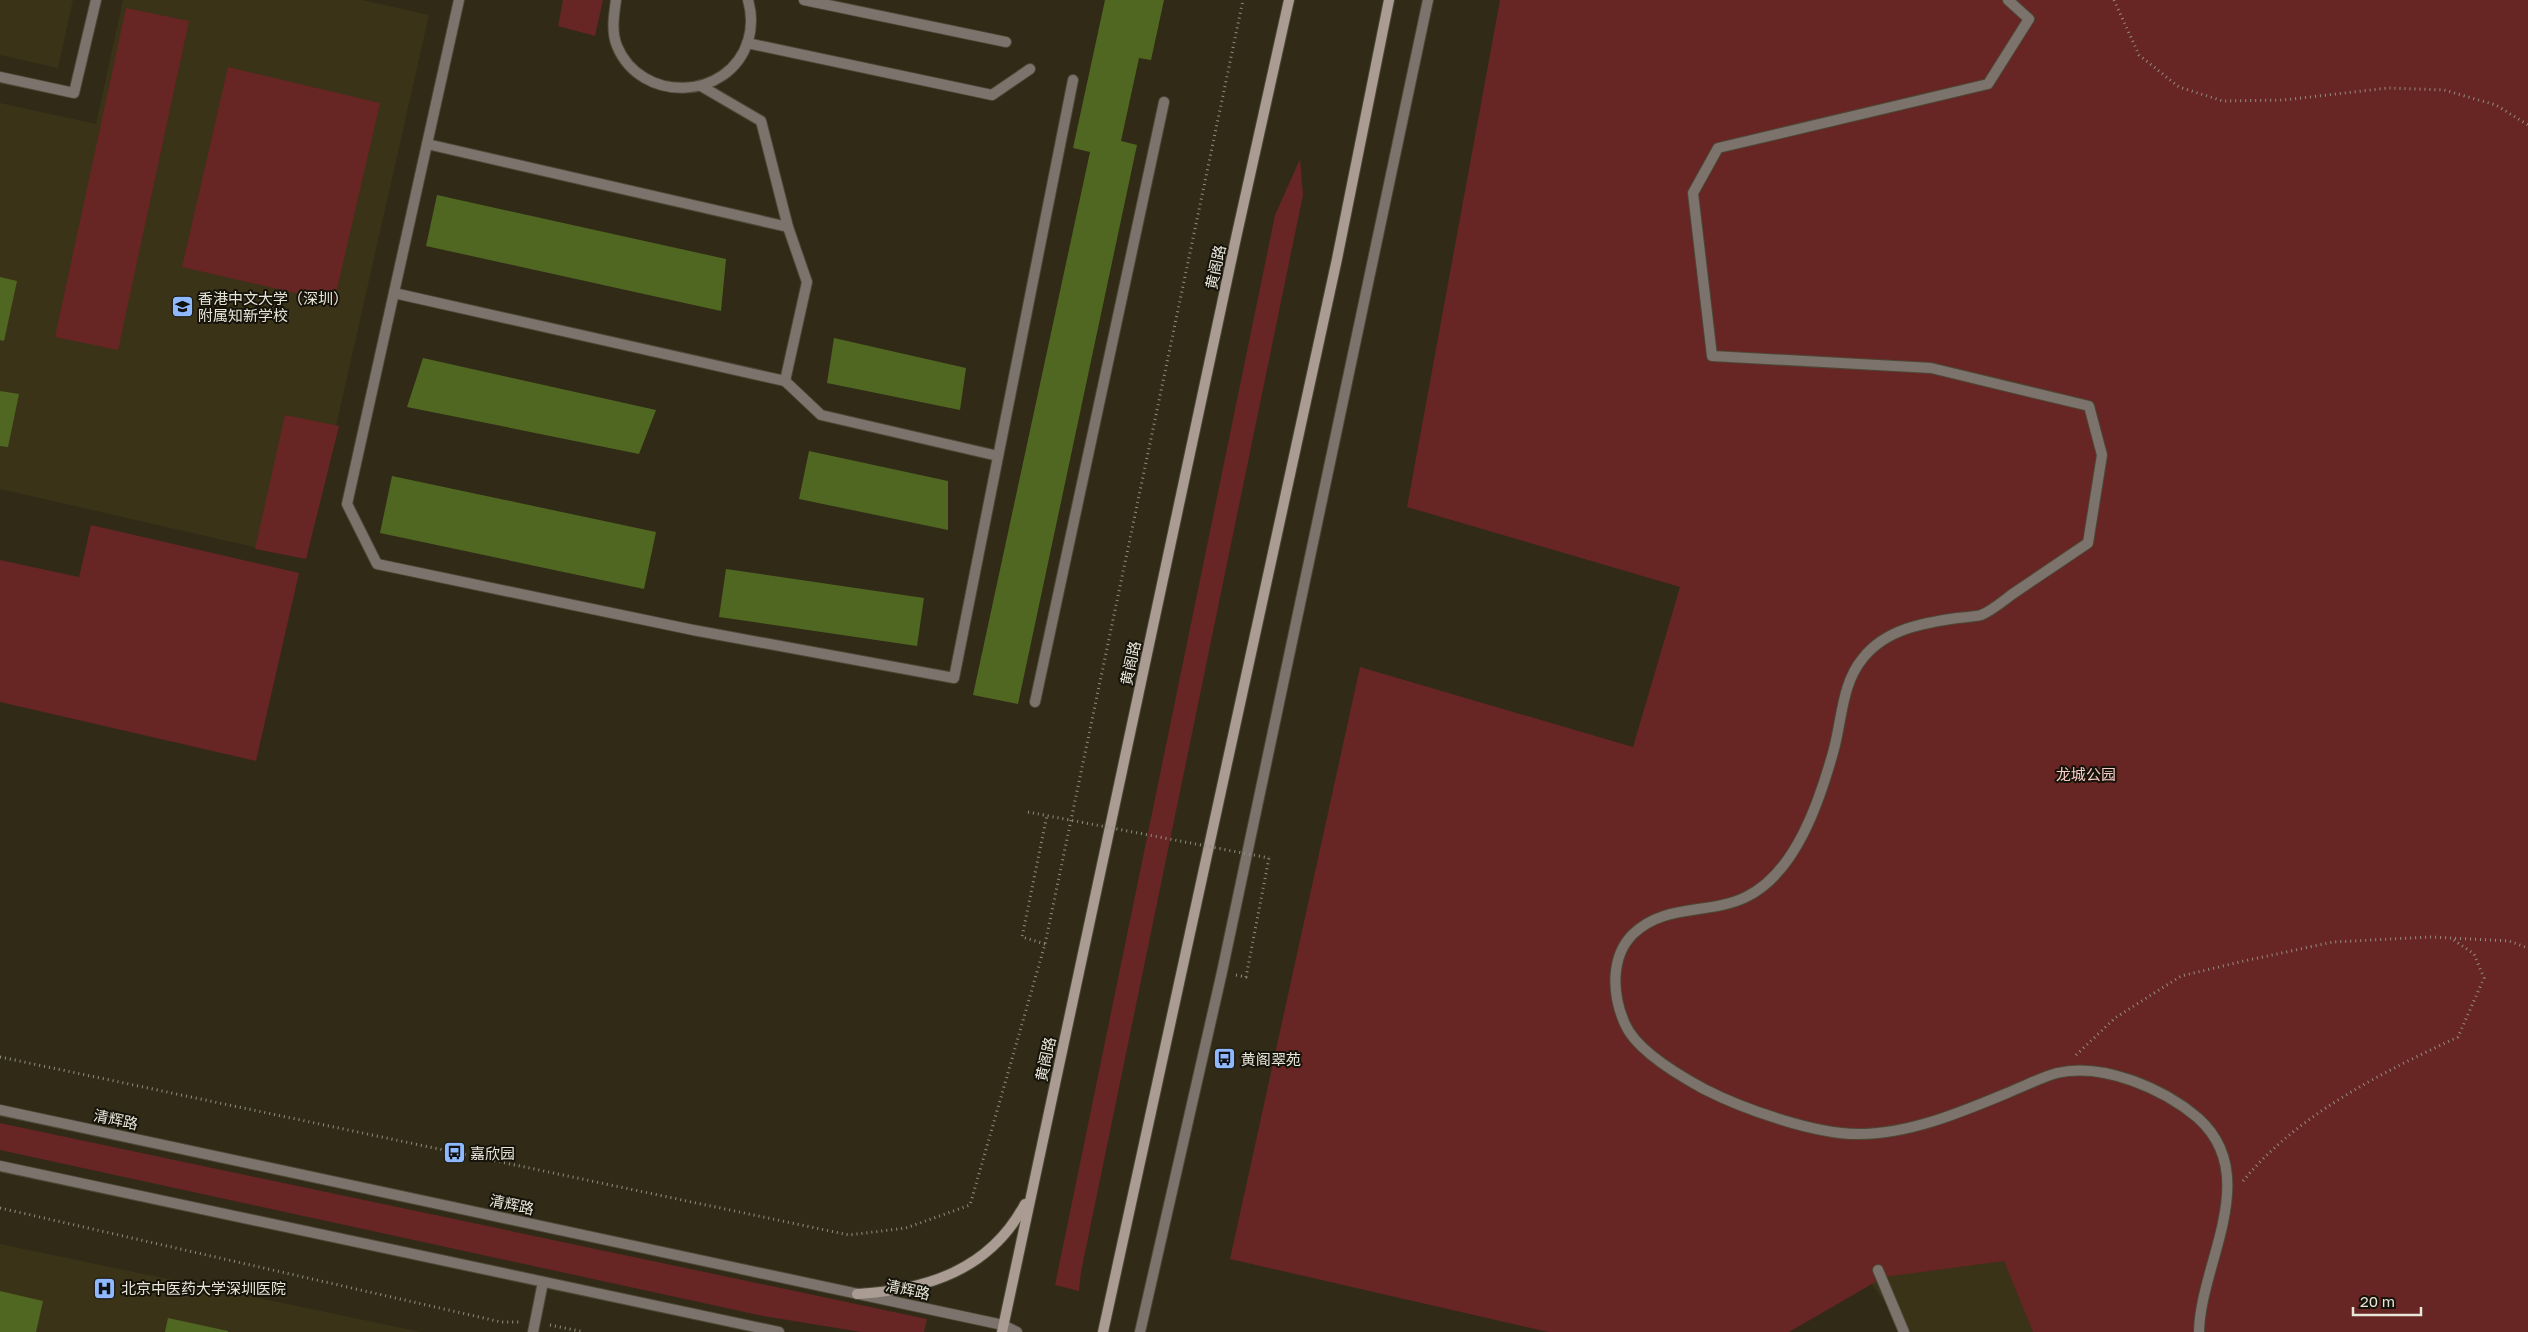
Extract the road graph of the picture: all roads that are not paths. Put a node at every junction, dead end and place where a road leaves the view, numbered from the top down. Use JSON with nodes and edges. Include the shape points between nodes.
{"nodes":[{"id":1,"x":96,"y":0,"type":"edge"},
{"id":2,"x":460,"y":0,"type":"edge"},
{"id":3,"x":616,"y":0,"type":"edge"},
{"id":4,"x":748,"y":0,"type":"edge"},
{"id":5,"x":804,"y":0,"type":"edge"},
{"id":6,"x":1289,"y":0,"type":"edge"},
{"id":7,"x":1389,"y":0,"type":"edge"},
{"id":8,"x":1428,"y":0,"type":"edge"},
{"id":9,"x":2008,"y":0,"type":"edge"},
{"id":10,"x":1006,"y":42,"type":"dead end"},
{"id":11,"x":747,"y":43,"type":"junction"},
{"id":12,"x":1030,"y":69,"type":"dead end"},
{"id":13,"x":0,"y":77,"type":"edge"},
{"id":14,"x":1073,"y":80,"type":"dead end"},
{"id":15,"x":701,"y":86,"type":"junction"},
{"id":16,"x":1164,"y":102,"type":"dead end"},
{"id":17,"x":427,"y":144,"type":"junction"},
{"id":18,"x":788,"y":227,"type":"junction"},
{"id":19,"x":394,"y":293,"type":"junction"},
{"id":20,"x":785,"y":381,"type":"junction"},
{"id":21,"x":998,"y":456,"type":"junction"},
{"id":22,"x":1035,"y":702,"type":"dead end"},
{"id":23,"x":0,"y":1110,"type":"edge"},
{"id":24,"x":0,"y":1166,"type":"edge"},
{"id":25,"x":1031,"y":1195,"type":"junction"},
{"id":26,"x":1878,"y":1270,"type":"dead end"},
{"id":27,"x":543,"y":1282,"type":"junction"},
{"id":28,"x":857,"y":1294,"type":"junction"},
{"id":29,"x":534,"y":1327,"type":"edge"},
{"id":30,"x":1002,"y":1328,"type":"edge"},
{"id":31,"x":779,"y":1332,"type":"edge"},
{"id":32,"x":1017,"y":1332,"type":"edge"},
{"id":33,"x":1103,"y":1332,"type":"edge"},
{"id":34,"x":1140,"y":1332,"type":"edge"},
{"id":35,"x":1904,"y":1332,"type":"edge"},
{"id":36,"x":2199,"y":1332,"type":"edge"}],
"edges":[{"from":1,"to":13,"type":"street","via":[[74,94]]},
{"from":2,"to":17,"type":"street"},
{"from":3,"to":15,"type":"street","via":[[613,22],[617,45],[630,66],[648,80],[669,88]]},
{"from":4,"to":11,"type":"street","via":[[751,31]]},
{"from":5,"to":10,"type":"street"},
{"from":6,"to":25,"type":"main road","name":"黄阁路"},
{"from":7,"to":33,"type":"main road","via":[[1337,259]]},
{"from":8,"to":34,"type":"street","via":[[1222,972]]},
{"from":9,"to":36,"type":"street","via":[[2029,20],[1988,84],[1718,148],[1693,193],[1712,356],[1931,368],[2089,406],[2102,455],[2088,543],[1982,615],[1917,624],[1883,640],[1862,658],[1848,684],[1834,748],[1820,792],[1804,833],[1781,870],[1766,885],[1743,899],[1672,912],[1643,924],[1624,944],[1614,981],[1618,1007],[1627,1030],[1670,1070],[1720,1097],[1803,1126],[1856,1134],[1905,1129],[1949,1116],[2058,1073],[2083,1071],[2148,1086],[2176,1101],[2202,1121],[2226,1163],[2226,1211],[2200,1310]]},
{"from":11,"to":12,"type":"street","via":[[992,95]]},
{"from":11,"to":15,"type":"street","via":[[731,70],[713,83]]},
{"from":14,"to":21,"type":"street"},
{"from":15,"to":18,"type":"street","via":[[761,121]]},
{"from":16,"to":22,"type":"street"},
{"from":17,"to":18,"type":"street"},
{"from":17,"to":19,"type":"street"},
{"from":18,"to":20,"type":"street","via":[[807,282]]},
{"from":19,"to":20,"type":"street"},
{"from":19,"to":21,"type":"street","via":[[347,504],[377,564],[693,630],[954,678]]},
{"from":20,"to":21,"type":"street","via":[[821,415]]},
{"from":23,"to":28,"type":"street","name":"清辉路"},
{"from":24,"to":27,"type":"street"},
{"from":25,"to":28,"type":"main road","via":[[1017,1220],[1001,1239],[954,1273],[925,1285],[893,1292]]},
{"from":25,"to":30,"type":"main road","name":"黄阁路"},
{"from":26,"to":35,"type":"street"},
{"from":27,"to":29,"type":"street"},
{"from":27,"to":31,"type":"street"},
{"from":28,"to":30,"type":"street","name":"清辉路"},
{"from":30,"to":32,"type":"street","name":"清辉路"}]}
